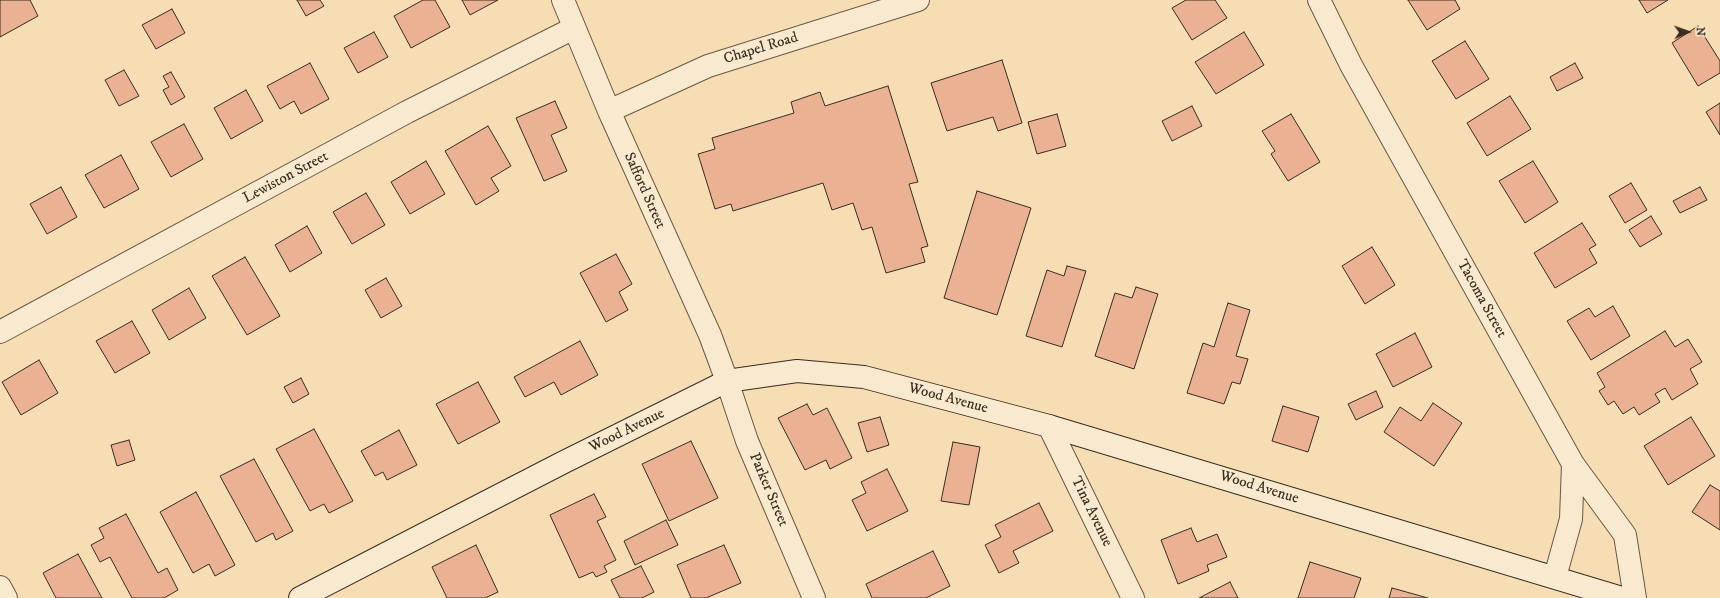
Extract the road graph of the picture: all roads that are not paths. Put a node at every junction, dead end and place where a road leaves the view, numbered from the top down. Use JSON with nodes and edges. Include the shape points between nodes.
{"nodes":[{"id":1,"x":563,"y":0,"type":"edge"},
{"id":2,"x":918,"y":0,"type":"edge"},
{"id":3,"x":1319,"y":0,"type":"edge"},
{"id":4,"x":574,"y":28,"type":"junction"},
{"id":5,"x":609,"y":111,"type":"junction"},
{"id":6,"x":0,"y":332,"type":"edge"},
{"id":7,"x":727,"y":381,"type":"junction"},
{"id":8,"x":1049,"y":426,"type":"junction"},
{"id":9,"x":1573,"y":464,"type":"junction"},
{"id":10,"x":1555,"y":577,"type":"junction"},
{"id":11,"x":0,"y":587,"type":"edge"},
{"id":12,"x":313,"y":595,"type":"edge"},
{"id":13,"x":6,"y":598,"type":"edge"},
{"id":14,"x":814,"y":598,"type":"edge"},
{"id":15,"x":1133,"y":598,"type":"edge"},
{"id":16,"x":1622,"y":598,"type":"edge"},
{"id":17,"x":1635,"y":598,"type":"edge"}],
"edges":[{"from":1,"to":4,"type":"street","name":"Safford Street"},
{"from":2,"to":5,"type":"street","name":"Chapel Road","via":[[708,66]]},
{"from":3,"to":9,"type":"street","name":"Tacoma Street","via":[[1350,64]]},
{"from":4,"to":5,"type":"street","name":"Safford Street"},
{"from":4,"to":6,"type":"street","name":"Lewiston Street","via":[[407,112]]},
{"from":5,"to":7,"type":"street","name":"Safford Street","via":[[710,335]]},
{"from":7,"to":8,"type":"street","name":"Wood Avenue","via":[[796,371],[864,378]]},
{"from":7,"to":12,"type":"street","name":"Wood Avenue","via":[[564,462]]},
{"from":7,"to":14,"type":"street","name":"Parker Street","via":[[747,441]]},
{"from":8,"to":10,"type":"street","name":"Wood Avenue"},
{"from":8,"to":15,"type":"street","name":"Tina Avenue"},
{"from":9,"to":10,"type":"street","via":[[1571,519]]},
{"from":9,"to":17,"type":"street","name":"Tacoma Street","via":[[1625,535]]},
{"from":10,"to":16,"type":"street","name":"Wood Avenue"},
{"from":11,"to":13,"type":"street"}]}
